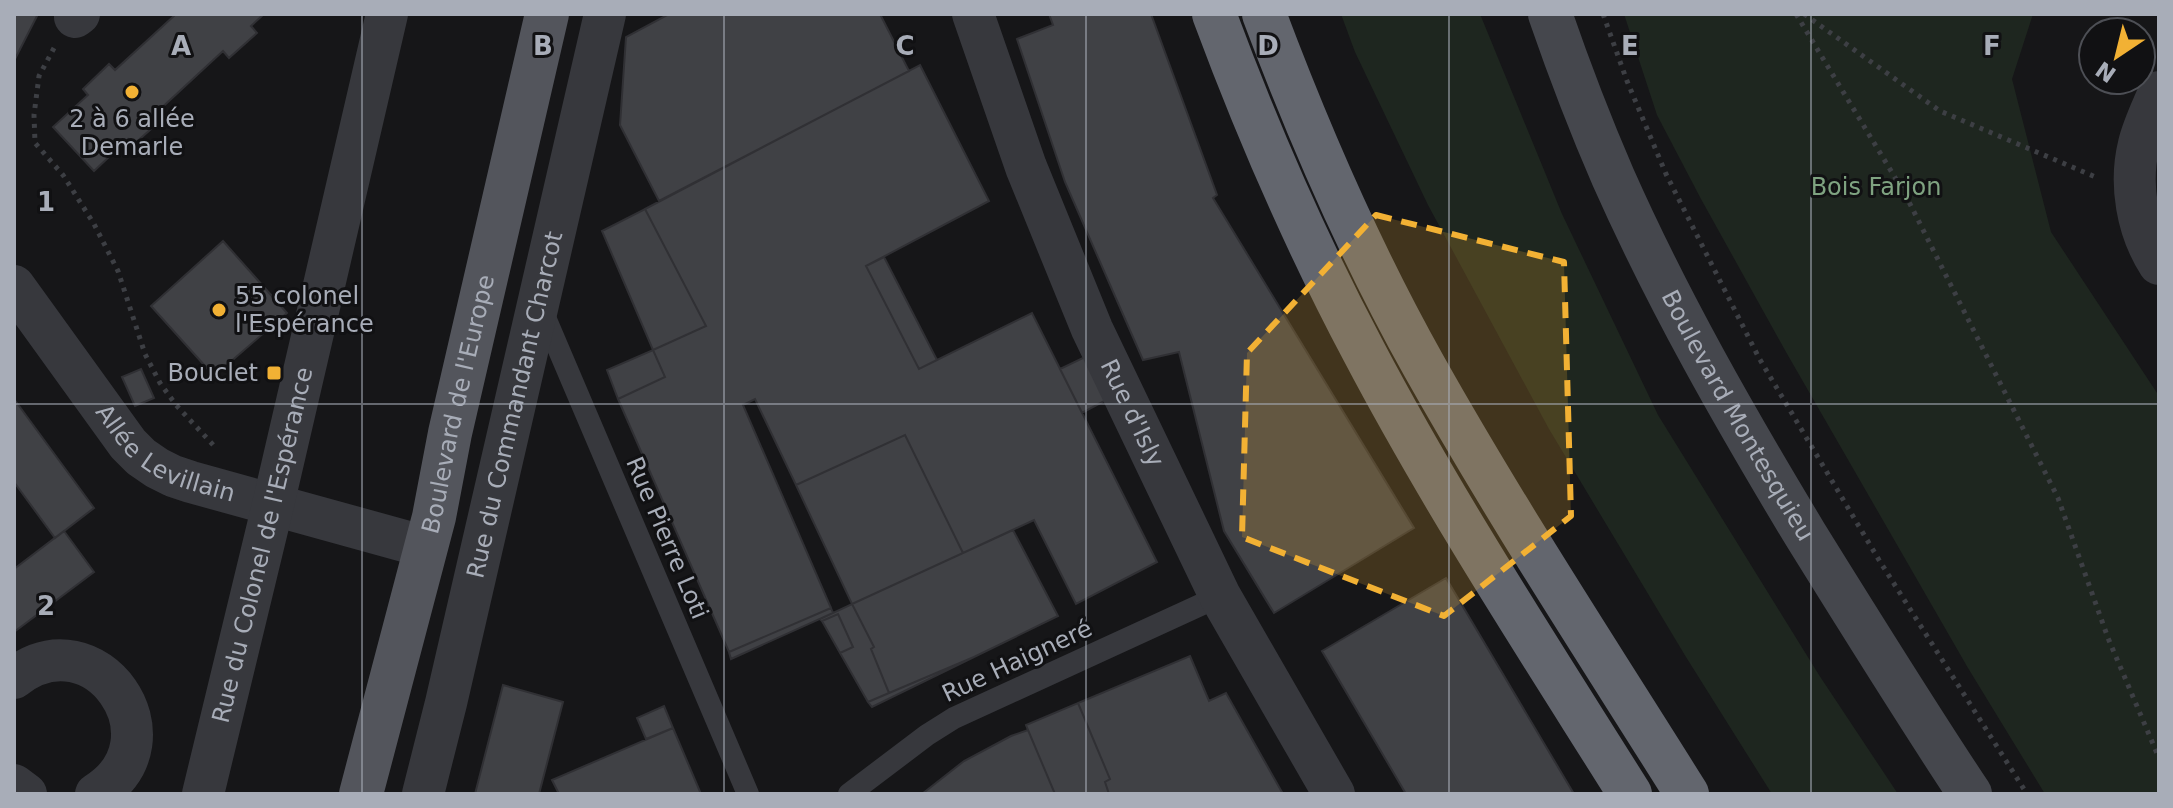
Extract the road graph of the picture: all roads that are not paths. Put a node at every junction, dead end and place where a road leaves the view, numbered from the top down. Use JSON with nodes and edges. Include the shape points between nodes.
{"nodes":[{"id":1,"x":387,"y":14,"type":"edge"},
{"id":2,"x":521,"y":14,"type":"edge"},
{"id":3,"x":547,"y":14,"type":"edge"},
{"id":4,"x":605,"y":14,"type":"edge"},
{"id":5,"x":973,"y":14,"type":"edge"},
{"id":6,"x":1214,"y":14,"type":"edge"},
{"id":7,"x":1264,"y":14,"type":"edge"},
{"id":8,"x":1550,"y":14,"type":"edge"},
{"id":9,"x":2159,"y":92,"type":"edge"},
{"id":10,"x":2159,"y":264,"type":"edge"},
{"id":11,"x":14,"y":286,"type":"edge"},
{"id":12,"x":539,"y":303,"type":"junction"},
{"id":13,"x":273,"y":505,"type":"junction"},
{"id":14,"x":412,"y":543,"type":"junction"},
{"id":15,"x":1220,"y":596,"type":"junction"},
{"id":16,"x":14,"y":678,"type":"edge"},
{"id":17,"x":14,"y":785,"type":"edge"},
{"id":18,"x":26,"y":794,"type":"edge"},
{"id":19,"x":96,"y":794,"type":"edge"},
{"id":20,"x":203,"y":794,"type":"edge"},
{"id":21,"x":334,"y":794,"type":"edge"},
{"id":22,"x":361,"y":794,"type":"edge"},
{"id":23,"x":423,"y":794,"type":"edge"},
{"id":24,"x":748,"y":794,"type":"edge"},
{"id":25,"x":849,"y":794,"type":"edge"},
{"id":26,"x":1334,"y":794,"type":"edge"},
{"id":27,"x":1630,"y":794,"type":"edge"},
{"id":28,"x":1687,"y":794,"type":"edge"},
{"id":29,"x":1970,"y":794,"type":"edge"}],
"edges":[{"from":1,"to":13,"type":"street","name":"Rue du Colonel de l'Espérance"},
{"from":2,"to":14,"type":"main road","name":"Boulevard de l'Europe"},
{"from":3,"to":14,"type":"main road","name":"Boulevard de l'Europe","via":[[450,433]]},
{"from":4,"to":12,"type":"street","name":"Rue du Commandant Charcot"},
{"from":5,"to":15,"type":"street","name":"Rue d'Isly","via":[[1081,303]]},
{"from":6,"to":27,"type":"highway","via":[[1272,162],[1364,353],[1434,478]]},
{"from":7,"to":28,"type":"highway","via":[[1300,107],[1390,303],[1494,488]]},
{"from":8,"to":29,"type":"main road","name":"Boulevard Montesquieu","via":[[1614,178],[1708,368],[1840,591]]},
{"from":9,"to":10,"type":"street","via":[[2139,143],[2135,194],[2143,230]]},
{"from":11,"to":13,"type":"street","name":"Allée Levillain","via":[[141,457],[173,476]]},
{"from":12,"to":23,"type":"street","name":"Rue du Commandant Charcot"},
{"from":12,"to":24,"type":"lane","name":"Rue Pierre Loti"},
{"from":13,"to":14,"type":"street","name":"Allée Levillain"},
{"from":13,"to":20,"type":"street","name":"Rue du Colonel de l'Espérance"},
{"from":14,"to":21,"type":"main road","name":"Boulevard de l'Europe"},
{"from":14,"to":22,"type":"main road","name":"Boulevard de l'Europe"},
{"from":15,"to":25,"type":"lane","name":"Rue Haigneré","via":[[954,718]]},
{"from":15,"to":26,"type":"street","name":"Rue d'Isly"},
{"from":16,"to":19,"type":"street","via":[[61,660],[92,668],[117,688],[131,717],[130,749],[116,777]]},
{"from":17,"to":18,"type":"street"}]}
